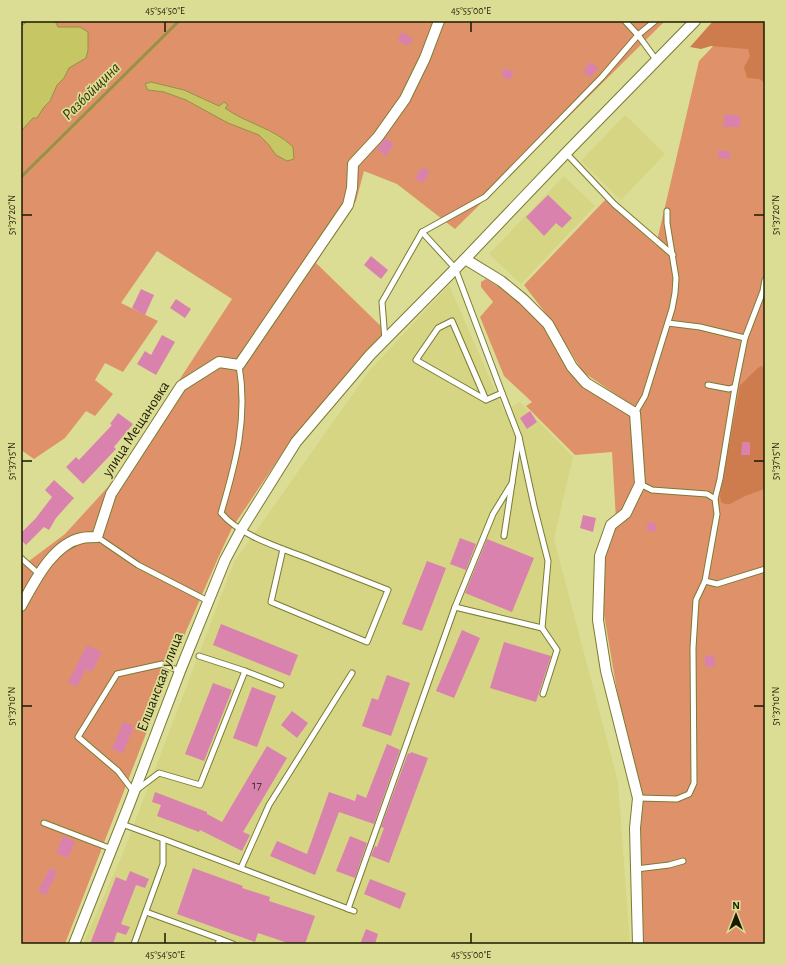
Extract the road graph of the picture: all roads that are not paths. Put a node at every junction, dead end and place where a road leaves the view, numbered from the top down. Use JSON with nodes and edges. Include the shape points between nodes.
{"nodes":[{"id":1,"x":439,"y":21,"type":"edge"},
{"id":2,"x":625,"y":21,"type":"edge"},
{"id":3,"x":655,"y":21,"type":"edge"},
{"id":4,"x":695,"y":21,"type":"edge"},
{"id":5,"x":638,"y":35,"type":"junction"},
{"id":6,"x":657,"y":61,"type":"junction"},
{"id":7,"x":566,"y":153,"type":"junction"},
{"id":8,"x":667,"y":211,"type":"dead end"},
{"id":9,"x":422,"y":232,"type":"junction"},
{"id":10,"x":673,"y":255,"type":"junction"},
{"id":11,"x":465,"y":259,"type":"junction"},
{"id":12,"x":455,"y":268,"type":"junction"},
{"id":13,"x":765,"y":280,"type":"edge"},
{"id":14,"x":668,"y":322,"type":"junction"},
{"id":15,"x":745,"y":338,"type":"junction"},
{"id":16,"x":385,"y":341,"type":"junction"},
{"id":17,"x":239,"y":365,"type":"junction"},
{"id":18,"x":708,"y":385,"type":"dead end"},
{"id":19,"x":735,"y":387,"type":"junction"},
{"id":20,"x":502,"y":393,"type":"junction"},
{"id":21,"x":486,"y":400,"type":"junction"},
{"id":22,"x":635,"y":413,"type":"junction"},
{"id":23,"x":519,"y":437,"type":"junction"},
{"id":24,"x":512,"y":483,"type":"junction"},
{"id":25,"x":640,"y":484,"type":"junction"},
{"id":26,"x":715,"y":499,"type":"junction"},
{"id":27,"x":242,"y":530,"type":"junction"},
{"id":28,"x":504,"y":536,"type":"dead end"},
{"id":29,"x":97,"y":537,"type":"junction"},
{"id":30,"x":283,"y":549,"type":"junction"},
{"id":31,"x":21,"y":558,"type":"edge"},
{"id":32,"x":765,"y":569,"type":"edge"},
{"id":33,"x":39,"y":574,"type":"junction"},
{"id":34,"x":705,"y":581,"type":"junction"},
{"id":35,"x":208,"y":601,"type":"junction"},
{"id":36,"x":21,"y":606,"type":"edge"},
{"id":37,"x":455,"y":607,"type":"junction"},
{"id":38,"x":542,"y":628,"type":"junction"},
{"id":39,"x":199,"y":656,"type":"dead end"},
{"id":40,"x":180,"y":671,"type":"junction"},
{"id":41,"x":245,"y":671,"type":"junction"},
{"id":42,"x":352,"y":673,"type":"dead end"},
{"id":43,"x":282,"y":685,"type":"dead end"},
{"id":44,"x":543,"y":694,"type":"dead end"},
{"id":45,"x":134,"y":792,"type":"junction"},
{"id":46,"x":638,"y":798,"type":"junction"},
{"id":47,"x":44,"y":823,"type":"dead end"},
{"id":48,"x":122,"y":824,"type":"junction"},
{"id":49,"x":164,"y":839,"type":"junction"},
{"id":50,"x":112,"y":849,"type":"junction"},
{"id":51,"x":683,"y":860,"type":"dead end"},
{"id":52,"x":241,"y":868,"type":"junction"},
{"id":53,"x":636,"y":869,"type":"junction"},
{"id":54,"x":348,"y":909,"type":"junction"},
{"id":55,"x":354,"y":911,"type":"dead end"},
{"id":56,"x":146,"y":912,"type":"junction"},
{"id":57,"x":219,"y":942,"type":"edge"},
{"id":58,"x":74,"y":944,"type":"edge"},
{"id":59,"x":134,"y":944,"type":"edge"},
{"id":60,"x":233,"y":944,"type":"edge"},
{"id":61,"x":638,"y":944,"type":"edge"}],
"edges":[{"from":1,"to":17,"type":"street","via":[[405,99],[378,137],[353,164],[348,204]]},
{"from":2,"to":5,"type":"lane"},
{"from":3,"to":5,"type":"lane"},
{"from":4,"to":6,"type":"street","name":"Елшанская улица"},
{"from":5,"to":6,"type":"lane"},
{"from":5,"to":9,"type":"lane","via":[[602,77],[485,197]]},
{"from":6,"to":7,"type":"street","name":"Елшанская улица"},
{"from":7,"to":10,"type":"lane","via":[[614,204]]},
{"from":7,"to":11,"type":"street","name":"Елшанская улица"},
{"from":8,"to":10,"type":"lane"},
{"from":9,"to":12,"type":"lane"},
{"from":9,"to":16,"type":"lane","via":[[382,302]]},
{"from":10,"to":14,"type":"lane","via":[[676,278]]},
{"from":11,"to":12,"type":"street","name":"Елшанская улица"},
{"from":11,"to":22,"type":"street","via":[[501,281],[548,324],[572,367],[586,383]]},
{"from":12,"to":16,"type":"street","name":"Елшанская улица"},
{"from":12,"to":20,"type":"lane"},
{"from":13,"to":15,"type":"lane"},
{"from":14,"to":15,"type":"lane"},
{"from":14,"to":22,"type":"lane","via":[[645,396]]},
{"from":15,"to":19,"type":"lane"},
{"from":16,"to":27,"type":"street","name":"Елшанская улица","via":[[296,442]]},
{"from":17,"to":27,"type":"lane","via":[[241,429],[234,468],[221,513],[226,520]]},
{"from":17,"to":29,"type":"street","name":"улица Мещановка","via":[[219,362],[181,386],[112,494]]},
{"from":18,"to":19,"type":"lane","via":[[729,389]]},
{"from":19,"to":26,"type":"lane"},
{"from":20,"to":21,"type":"lane"},
{"from":20,"to":23,"type":"lane"},
{"from":21,"to":21,"type":"lane","via":[[416,360],[438,328],[452,321]]},
{"from":22,"to":25,"type":"street"},
{"from":23,"to":24,"type":"lane"},
{"from":23,"to":38,"type":"lane","via":[[548,560]]},
{"from":24,"to":28,"type":"lane"},
{"from":24,"to":37,"type":"lane","via":[[492,514]]},
{"from":25,"to":26,"type":"lane","via":[[652,490],[707,494]]},
{"from":25,"to":46,"type":"street","via":[[626,513],[611,525],[600,556],[598,620],[606,671]]},
{"from":26,"to":34,"type":"lane","via":[[717,514]]},
{"from":27,"to":30,"type":"lane"},
{"from":27,"to":35,"type":"street","name":"Елшанская улица","via":[[225,560]]},
{"from":29,"to":33,"type":"street","via":[[81,538],[64,546]]},
{"from":29,"to":35,"type":"lane","via":[[138,565]]},
{"from":30,"to":30,"type":"lane","via":[[388,590],[366,642],[271,602]]},
{"from":31,"to":33,"type":"lane"},
{"from":32,"to":34,"type":"lane","via":[[717,584]]},
{"from":33,"to":36,"type":"street"},
{"from":34,"to":46,"type":"lane","via":[[696,600],[693,648],[694,783],[689,794],[677,799]]},
{"from":35,"to":40,"type":"street","name":"Елшанская улица"},
{"from":37,"to":38,"type":"lane"},
{"from":37,"to":54,"type":"lane"},
{"from":38,"to":44,"type":"lane","via":[[556,650]]},
{"from":39,"to":41,"type":"lane"},
{"from":40,"to":45,"type":"street","name":"Елшанская улица"},
{"from":40,"to":45,"type":"lane","via":[[162,664],[117,674],[78,737],[118,771]]},
{"from":41,"to":43,"type":"lane"},
{"from":41,"to":45,"type":"lane","via":[[200,785],[159,773]]},
{"from":42,"to":52,"type":"lane","via":[[269,805]]},
{"from":45,"to":48,"type":"street","name":"Елшанская улица"},
{"from":46,"to":53,"type":"street","via":[[635,828]]},
{"from":47,"to":50,"type":"lane"},
{"from":48,"to":49,"type":"lane"},
{"from":48,"to":50,"type":"street","name":"Елшанская улица"},
{"from":49,"to":52,"type":"lane"},
{"from":49,"to":56,"type":"lane","via":[[163,864]]},
{"from":50,"to":58,"type":"street","name":"Елшанская улица"},
{"from":51,"to":53,"type":"lane","via":[[669,865]]},
{"from":52,"to":54,"type":"lane"},
{"from":53,"to":61,"type":"street"},
{"from":54,"to":55,"type":"lane"},
{"from":56,"to":57,"type":"lane"},
{"from":56,"to":59,"type":"lane"},
{"from":57,"to":60,"type":"lane"}]}
